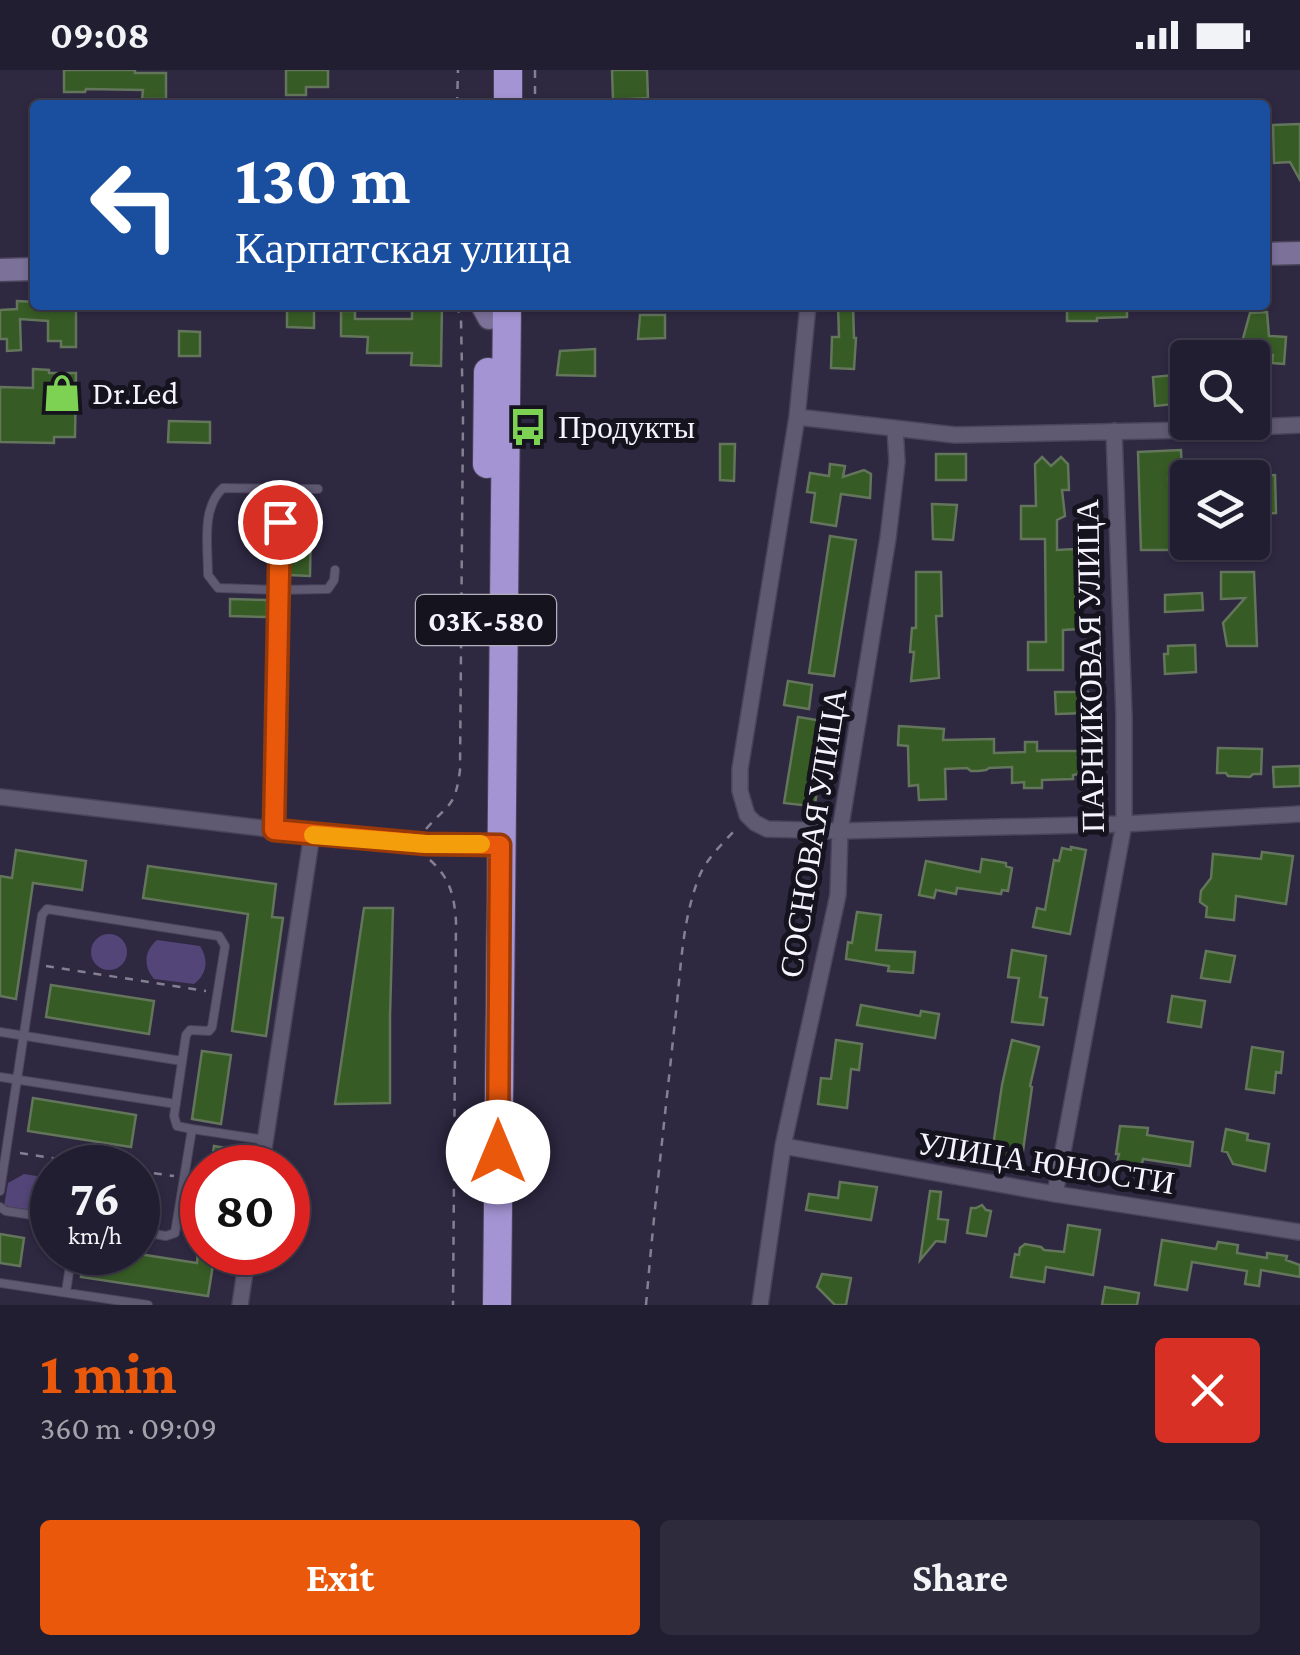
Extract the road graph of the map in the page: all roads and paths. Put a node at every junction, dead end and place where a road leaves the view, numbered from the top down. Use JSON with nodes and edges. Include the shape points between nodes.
{"nodes":[{"id":1,"x":458,"y":70,"type":"edge"},
{"id":2,"x":489,"y":70,"type":"edge"},
{"id":3,"x":508,"y":70,"type":"edge"},
{"id":4,"x":535,"y":70,"type":"edge"},
{"id":5,"x":457,"y":100,"type":"edge"},
{"id":6,"x":489,"y":100,"type":"edge"},
{"id":7,"x":508,"y":100,"type":"edge"},
{"id":8,"x":535,"y":100,"type":"edge"},
{"id":9,"x":1300,"y":253,"type":"edge"},
{"id":10,"x":1270,"y":254,"type":"edge"},
{"id":11,"x":30,"y":269,"type":"edge"},
{"id":12,"x":0,"y":270,"type":"edge"},
{"id":13,"x":459,"y":310,"type":"edge"},
{"id":14,"x":492,"y":310,"type":"edge"},
{"id":15,"x":808,"y":310,"type":"edge"},
{"id":16,"x":797,"y":417,"type":"junction"},
{"id":17,"x":1300,"y":425,"type":"edge"},
{"id":18,"x":895,"y":428,"type":"junction"},
{"id":19,"x":1114,"y":431,"type":"junction"},
{"id":20,"x":281,"y":489,"type":"junction"},
{"id":21,"x":318,"y":489,"type":"dead end"},
{"id":22,"x":335,"y":570,"type":"dead end"},
{"id":23,"x":279,"y":590,"type":"junction"},
{"id":24,"x":0,"y":796,"type":"edge"},
{"id":25,"x":1300,"y":814,"type":"edge"},
{"id":26,"x":747,"y":815,"type":"junction"},
{"id":27,"x":1124,"y":824,"type":"junction"},
{"id":28,"x":274,"y":830,"type":"junction"},
{"id":29,"x":840,"y":831,"type":"junction"},
{"id":30,"x":312,"y":834,"type":"junction"},
{"id":31,"x":426,"y":844,"type":"junction"},
{"id":32,"x":492,"y":844,"type":"junction"},
{"id":33,"x":35,"y":964,"type":"junction"},
{"id":34,"x":217,"y":993,"type":"junction"},
{"id":35,"x":0,"y":1032,"type":"edge"},
{"id":36,"x":24,"y":1036,"type":"junction"},
{"id":37,"x":182,"y":1061,"type":"junction"},
{"id":38,"x":0,"y":1077,"type":"edge"},
{"id":39,"x":17,"y":1079,"type":"junction"},
{"id":40,"x":176,"y":1104,"type":"junction"},
{"id":41,"x":192,"y":1130,"type":"junction"},
{"id":42,"x":265,"y":1140,"type":"junction"},
{"id":43,"x":190,"y":1145,"type":"edge"},
{"id":44,"x":264,"y":1145,"type":"edge"},
{"id":45,"x":783,"y":1146,"type":"junction"},
{"id":46,"x":6,"y":1151,"type":"junction"},
{"id":47,"x":30,"y":1155,"type":"edge"},
{"id":48,"x":0,"y":1191,"type":"edge"},
{"id":49,"x":1055,"y":1194,"type":"junction"},
{"id":50,"x":180,"y":1206,"type":"edge"},
{"id":51,"x":0,"y":1207,"type":"edge"},
{"id":52,"x":30,"y":1215,"type":"edge"},
{"id":53,"x":1300,"y":1232,"type":"edge"},
{"id":54,"x":160,"y":1235,"type":"edge"},
{"id":55,"x":69,"y":1275,"type":"edge"},
{"id":56,"x":245,"y":1275,"type":"edge"},
{"id":57,"x":0,"y":1283,"type":"edge"},
{"id":58,"x":66,"y":1292,"type":"junction"},
{"id":59,"x":148,"y":1305,"type":"edge"},
{"id":60,"x":240,"y":1305,"type":"edge"},
{"id":61,"x":453,"y":1305,"type":"edge"},
{"id":62,"x":484,"y":1305,"type":"edge"},
{"id":63,"x":497,"y":1305,"type":"edge"},
{"id":64,"x":646,"y":1305,"type":"edge"},
{"id":65,"x":760,"y":1305,"type":"edge"}],
"edges":[{"from":1,"to":5,"type":"path"},
{"from":2,"to":6,"type":"highway"},
{"from":3,"to":7,"type":"highway"},
{"from":4,"to":8,"type":"path"},
{"from":9,"to":10,"type":"street"},
{"from":11,"to":12,"type":"street"},
{"from":13,"to":31,"type":"path","via":[[460,770],[456,795],[426,827]]},
{"from":14,"to":32,"type":"highway","number":"03К-580","via":[[507,420]]},
{"from":15,"to":16,"type":"street"},
{"from":16,"to":18,"type":"street"},
{"from":16,"to":26,"type":"street","via":[[740,769]]},
{"from":17,"to":19,"type":"street"},
{"from":18,"to":19,"type":"street","via":[[955,435]]},
{"from":18,"to":29,"type":"street","name":"СОСНОВАЯ УЛИЦА","via":[[888,538]]},
{"from":19,"to":27,"type":"street","name":"ПАРНИКОВАЯ УЛИЦА"},
{"from":20,"to":21,"type":"lane"},
{"from":20,"to":23,"type":"lane"},
{"from":20,"to":23,"type":"lane","via":[[223,488],[209,506],[212,583]]},
{"from":22,"to":23,"type":"lane","via":[[328,589]]},
{"from":23,"to":28,"type":"lane"},
{"from":24,"to":28,"type":"street"},
{"from":25,"to":27,"type":"street"},
{"from":26,"to":29,"type":"street","via":[[767,828]]},
{"from":26,"to":64,"type":"path","via":[[700,872],[688,908]]},
{"from":27,"to":29,"type":"street"},
{"from":27,"to":49,"type":"street","name":"ПАРНИКОВАЯ УЛИЦА"},
{"from":28,"to":30,"type":"street"},
{"from":29,"to":45,"type":"street","name":"СОСНОВАЯ УЛИЦА","via":[[838,895]]},
{"from":30,"to":31,"type":"street"},
{"from":30,"to":42,"type":"street"},
{"from":31,"to":32,"type":"street"},
{"from":31,"to":61,"type":"path","via":[[426,857],[454,891],[456,921]]},
{"from":32,"to":62,"type":"highway","number":"03К-580"},
{"from":32,"to":63,"type":"highway","number":"03К-580"},
{"from":33,"to":34,"type":"path"},
{"from":33,"to":34,"type":"lane","via":[[42,914],[52,908],[219,936],[225,946]]},
{"from":33,"to":36,"type":"lane"},
{"from":34,"to":37,"type":"lane","via":[[211,1029],[187,1032]]},
{"from":35,"to":36,"type":"lane"},
{"from":36,"to":37,"type":"lane"},
{"from":36,"to":39,"type":"lane"},
{"from":37,"to":40,"type":"lane"},
{"from":38,"to":39,"type":"lane"},
{"from":39,"to":40,"type":"lane"},
{"from":39,"to":46,"type":"lane"},
{"from":40,"to":41,"type":"lane","via":[[174,1122]]},
{"from":41,"to":42,"type":"lane"},
{"from":41,"to":43,"type":"lane"},
{"from":42,"to":44,"type":"street"},
{"from":45,"to":49,"type":"street","name":"УЛИЦА ЮНОСТИ"},
{"from":45,"to":65,"type":"street","name":"СОСНОВАЯ УЛИЦА"},
{"from":46,"to":47,"type":"path"},
{"from":46,"to":48,"type":"lane"},
{"from":49,"to":53,"type":"street","name":"УЛИЦА ЮНОСТИ"},
{"from":50,"to":54,"type":"lane","via":[[175,1233]]},
{"from":51,"to":52,"type":"lane"},
{"from":55,"to":58,"type":"lane"},
{"from":56,"to":60,"type":"street"},
{"from":57,"to":58,"type":"lane"},
{"from":58,"to":59,"type":"lane"}]}
